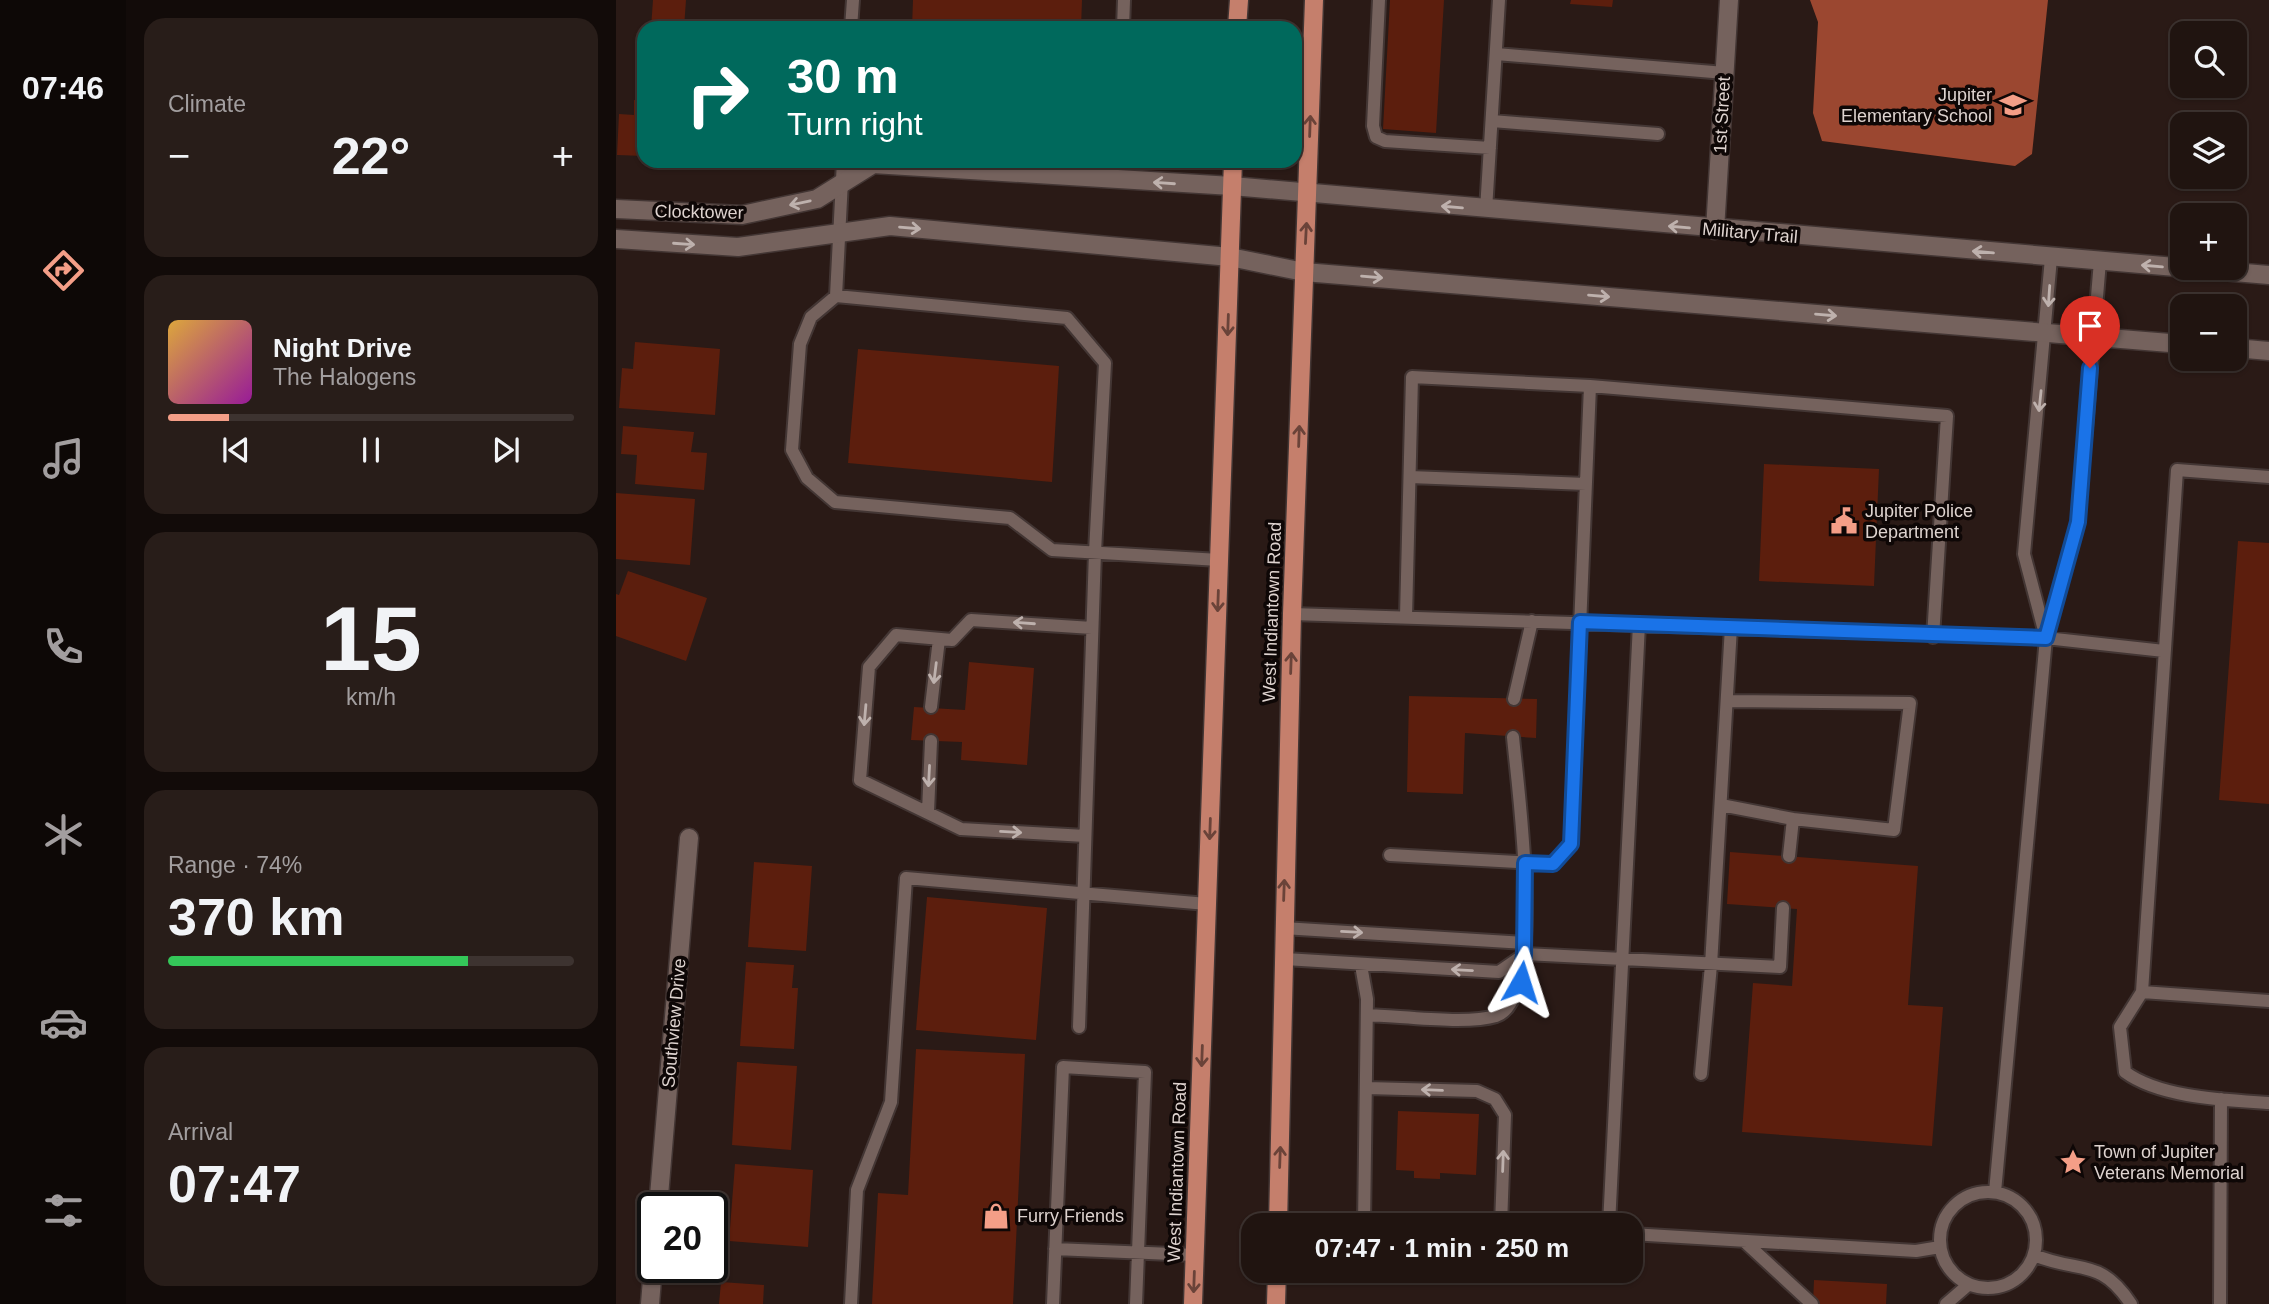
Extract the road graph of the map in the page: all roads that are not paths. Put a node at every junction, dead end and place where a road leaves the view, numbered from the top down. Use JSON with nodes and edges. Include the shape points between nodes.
{"nodes":[{"id":1,"x":853,"y":0,"type":"edge"},
{"id":2,"x":1124,"y":0,"type":"edge"},
{"id":3,"x":1238,"y":0,"type":"edge"},
{"id":4,"x":1314,"y":0,"type":"edge"},
{"id":5,"x":1379,"y":0,"type":"edge"},
{"id":6,"x":1499,"y":0,"type":"edge"},
{"id":7,"x":1729,"y":0,"type":"edge"},
{"id":8,"x":852,"y":21,"type":"edge"},
{"id":9,"x":1123,"y":21,"type":"edge"},
{"id":10,"x":1237,"y":21,"type":"edge"},
{"id":11,"x":1496,"y":54,"type":"junction"},
{"id":12,"x":1725,"y":73,"type":"junction"},
{"id":13,"x":1492,"y":121,"type":"junction"},
{"id":14,"x":1658,"y":134,"type":"dead end"},
{"id":15,"x":1490,"y":148,"type":"junction"},
{"id":16,"x":843,"y":168,"type":"edge"},
{"id":17,"x":866,"y":168,"type":"edge"},
{"id":18,"x":938,"y":168,"type":"edge"},
{"id":19,"x":1233,"y":168,"type":"edge"},
{"id":20,"x":842,"y":183,"type":"junction"},
{"id":21,"x":1232,"y":186,"type":"junction"},
{"id":22,"x":1308,"y":194,"type":"junction"},
{"id":23,"x":616,"y":209,"type":"edge"},
{"id":24,"x":1486,"y":210,"type":"junction"},
{"id":25,"x":1715,"y":230,"type":"junction"},
{"id":26,"x":839,"y":233,"type":"junction"},
{"id":27,"x":616,"y":239,"type":"edge"},
{"id":28,"x":1230,"y":257,"type":"junction"},
{"id":29,"x":2051,"y":258,"type":"junction"},
{"id":30,"x":2100,"y":261,"type":"junction"},
{"id":31,"x":1304,"y":272,"type":"junction"},
{"id":32,"x":2269,"y":275,"type":"edge"},
{"id":33,"x":836,"y":296,"type":"junction"},
{"id":34,"x":2046,"y":334,"type":"junction"},
{"id":35,"x":2092,"y":336,"type":"junction"},
{"id":36,"x":2170,"y":343,"type":"edge"},
{"id":37,"x":2247,"y":349,"type":"edge"},
{"id":38,"x":2269,"y":351,"type":"edge"},
{"id":39,"x":1590,"y":386,"type":"junction"},
{"id":40,"x":1409,"y":477,"type":"junction"},
{"id":41,"x":2269,"y":477,"type":"edge"},
{"id":42,"x":1586,"y":484,"type":"junction"},
{"id":43,"x":1095,"y":552,"type":"junction"},
{"id":44,"x":1219,"y":560,"type":"junction"},
{"id":45,"x":1292,"y":614,"type":"junction"},
{"id":46,"x":1406,"y":617,"type":"junction"},
{"id":47,"x":1532,"y":621,"type":"junction"},
{"id":48,"x":1580,"y":622,"type":"junction"},
{"id":49,"x":1639,"y":624,"type":"junction"},
{"id":50,"x":1092,"y":628,"type":"junction"},
{"id":51,"x":1731,"y":628,"type":"junction"},
{"id":52,"x":1933,"y":637,"type":"junction"},
{"id":53,"x":2046,"y":638,"type":"junction"},
{"id":54,"x":939,"y":639,"type":"junction"},
{"id":55,"x":2164,"y":651,"type":"junction"},
{"id":56,"x":1514,"y":699,"type":"dead end"},
{"id":57,"x":1727,"y":701,"type":"junction"},
{"id":58,"x":931,"y":707,"type":"dead end"},
{"id":59,"x":1513,"y":737,"type":"dead end"},
{"id":60,"x":931,"y":741,"type":"dead end"},
{"id":61,"x":1721,"y":805,"type":"junction"},
{"id":62,"x":928,"y":812,"type":"junction"},
{"id":63,"x":1793,"y":819,"type":"junction"},
{"id":64,"x":1085,"y":836,"type":"junction"},
{"id":65,"x":689,"y":838,"type":"dead end"},
{"id":66,"x":1390,"y":855,"type":"dead end"},
{"id":67,"x":1789,"y":856,"type":"dead end"},
{"id":68,"x":1525,"y":863,"type":"junction"},
{"id":69,"x":1083,"y":893,"type":"junction"},
{"id":70,"x":1207,"y":904,"type":"junction"},
{"id":71,"x":1783,"y":908,"type":"dead end"},
{"id":72,"x":1283,"y":928,"type":"junction"},
{"id":73,"x":1525,"y":948,"type":"junction"},
{"id":74,"x":1285,"y":958,"type":"junction"},
{"id":75,"x":1622,"y":960,"type":"junction"},
{"id":76,"x":1361,"y":965,"type":"junction"},
{"id":77,"x":1711,"y":965,"type":"junction"},
{"id":78,"x":2142,"y":992,"type":"junction"},
{"id":79,"x":2269,"y":1001,"type":"edge"},
{"id":80,"x":1367,"y":1015,"type":"junction"},
{"id":81,"x":1079,"y":1027,"type":"dead end"},
{"id":82,"x":1701,"y":1074,"type":"dead end"},
{"id":83,"x":1367,"y":1088,"type":"junction"},
{"id":84,"x":2221,"y":1099,"type":"junction"},
{"id":85,"x":2269,"y":1103,"type":"edge"},
{"id":86,"x":659,"y":1192,"type":"edge"},
{"id":87,"x":1995,"y":1192,"type":"junction"},
{"id":88,"x":1278,"y":1213,"type":"edge"},
{"id":89,"x":1364,"y":1213,"type":"edge"},
{"id":90,"x":1501,"y":1213,"type":"edge"},
{"id":91,"x":1610,"y":1213,"type":"edge"},
{"id":92,"x":1643,"y":1235,"type":"edge"},
{"id":93,"x":1744,"y":1241,"type":"junction"},
{"id":94,"x":1940,"y":1247,"type":"junction"},
{"id":95,"x":1055,"y":1249,"type":"junction"},
{"id":96,"x":1138,"y":1252,"type":"junction"},
{"id":97,"x":1195,"y":1255,"type":"junction"},
{"id":98,"x":2034,"y":1255,"type":"junction"},
{"id":99,"x":652,"y":1283,"type":"edge"},
{"id":100,"x":1277,"y":1283,"type":"edge"},
{"id":101,"x":1968,"y":1285,"type":"junction"},
{"id":102,"x":650,"y":1304,"type":"edge"},
{"id":103,"x":851,"y":1304,"type":"edge"},
{"id":104,"x":1053,"y":1304,"type":"edge"},
{"id":105,"x":1136,"y":1304,"type":"edge"},
{"id":106,"x":1193,"y":1304,"type":"edge"},
{"id":107,"x":1276,"y":1304,"type":"edge"},
{"id":108,"x":1812,"y":1304,"type":"edge"},
{"id":109,"x":1946,"y":1304,"type":"edge"},
{"id":110,"x":2131,"y":1304,"type":"edge"},
{"id":111,"x":2220,"y":1304,"type":"edge"}],
"edges":[{"from":1,"to":8,"type":"lane"},
{"from":2,"to":9,"type":"lane"},
{"from":3,"to":10,"type":"main road"},
{"from":22,"to":4,"type":"main road","name":"West Indiantown Road","one_way":true},
{"from":5,"to":15,"type":"lane","via":[[1376,137]]},
{"from":6,"to":11,"type":"lane"},
{"from":7,"to":12,"type":"main road","name":"1st Street"},
{"from":11,"to":12,"type":"lane"},
{"from":11,"to":13,"type":"lane"},
{"from":12,"to":25,"type":"main road","name":"1st Street"},
{"from":13,"to":14,"type":"lane"},
{"from":13,"to":15,"type":"lane"},
{"from":15,"to":24,"type":"lane"},
{"from":16,"to":20,"type":"lane"},
{"from":17,"to":20,"type":"main road","name":"Clocktower","one_way":true},
{"from":21,"to":18,"type":"main road","name":"Clocktower","one_way":true},
{"from":19,"to":21,"type":"main road","name":"West Indiantown Road"},
{"from":20,"to":23,"type":"main road","name":"Clocktower","one_way":true,"via":[[817,199],[742,215]]},
{"from":20,"to":26,"type":"lane"},
{"from":21,"to":22,"type":"main road","name":"Military Trail"},
{"from":21,"to":28,"type":"main road","name":"West Indiantown Road"},
{"from":24,"to":22,"type":"main road","name":"Military Trail","one_way":true},
{"from":31,"to":22,"type":"main road","name":"West Indiantown Road","one_way":true},
{"from":25,"to":24,"type":"main road","name":"Military Trail","one_way":true},
{"from":29,"to":25,"type":"main road","name":"Military Trail","one_way":true},
{"from":27,"to":26,"type":"main road","name":"Clocktower","one_way":true,"via":[[738,247]]},
{"from":26,"to":28,"type":"main road","name":"Clocktower","one_way":true,"via":[[890,226]]},
{"from":26,"to":33,"type":"lane"},
{"from":28,"to":31,"type":"main road"},
{"from":28,"to":44,"type":"main road","name":"West Indiantown Road","one_way":true},
{"from":29,"to":30,"type":"main road","name":"Military Trail"},
{"from":29,"to":34,"type":"lane","one_way":true},
{"from":32,"to":30,"type":"main road","name":"Military Trail","one_way":true},
{"from":30,"to":35,"type":"lane"},
{"from":31,"to":34,"type":"main road","one_way":true},
{"from":45,"to":31,"type":"main road","name":"West Indiantown Road","one_way":true},
{"from":33,"to":43,"type":"lane","via":[[1067,318],[1105,363]]},
{"from":33,"to":43,"type":"lane","via":[[811,317],[800,344],[792,450],[807,478],[835,502],[1010,517],[1052,550]]},
{"from":34,"to":35,"type":"main road"},
{"from":34,"to":53,"type":"lane","one_way":true,"via":[[2024,554]]},
{"from":35,"to":36,"type":"main road"},
{"from":35,"to":53,"type":"lane","via":[[2078,522]]},
{"from":37,"to":38,"type":"main road"},
{"from":39,"to":40,"type":"lane","via":[[1412,377]]},
{"from":39,"to":42,"type":"lane"},
{"from":39,"to":52,"type":"lane","via":[[1947,416]]},
{"from":40,"to":42,"type":"lane"},
{"from":40,"to":46,"type":"lane"},
{"from":41,"to":55,"type":"lane","via":[[2177,470]]},
{"from":42,"to":48,"type":"lane"},
{"from":43,"to":44,"type":"lane"},
{"from":43,"to":50,"type":"lane"},
{"from":44,"to":70,"type":"main road","name":"West Indiantown Road","one_way":true},
{"from":45,"to":46,"type":"lane"},
{"from":72,"to":45,"type":"main road","name":"West Indiantown Road","one_way":true},
{"from":46,"to":47,"type":"lane"},
{"from":47,"to":48,"type":"lane"},
{"from":47,"to":56,"type":"lane"},
{"from":48,"to":49,"type":"lane"},
{"from":48,"to":68,"type":"lane","via":[[1571,844],[1553,864]]},
{"from":49,"to":51,"type":"lane"},
{"from":49,"to":75,"type":"lane"},
{"from":50,"to":54,"type":"lane","one_way":true,"via":[[971,620],[952,640]]},
{"from":50,"to":64,"type":"lane"},
{"from":51,"to":52,"type":"lane"},
{"from":51,"to":57,"type":"lane"},
{"from":52,"to":53,"type":"lane"},
{"from":53,"to":55,"type":"lane"},
{"from":53,"to":87,"type":"lane"},
{"from":54,"to":58,"type":"lane","one_way":true},
{"from":54,"to":62,"type":"lane","one_way":true,"via":[[896,635],[869,667],[860,780]]},
{"from":55,"to":78,"type":"lane"},
{"from":57,"to":61,"type":"lane"},
{"from":57,"to":63,"type":"lane","via":[[1910,703],[1894,830]]},
{"from":59,"to":68,"type":"lane"},
{"from":60,"to":62,"type":"lane","one_way":true},
{"from":61,"to":63,"type":"lane"},
{"from":61,"to":77,"type":"lane"},
{"from":62,"to":64,"type":"lane","one_way":true,"via":[[961,829]]},
{"from":63,"to":67,"type":"lane"},
{"from":64,"to":69,"type":"lane"},
{"from":65,"to":86,"type":"main road","name":"Southview Drive"},
{"from":66,"to":68,"type":"lane"},
{"from":68,"to":73,"type":"lane"},
{"from":69,"to":70,"type":"lane"},
{"from":69,"to":81,"type":"lane"},
{"from":69,"to":103,"type":"lane","via":[[906,878],[891,1102],[857,1190]]},
{"from":70,"to":97,"type":"main road","name":"West Indiantown Road","one_way":true},
{"from":71,"to":77,"type":"lane","via":[[1780,967]]},
{"from":72,"to":73,"type":"lane","one_way":true},
{"from":72,"to":74,"type":"main road","name":"West Indiantown Road"},
{"from":73,"to":75,"type":"lane"},
{"from":73,"to":76,"type":"lane","one_way":true,"via":[[1499,972]]},
{"from":73,"to":80,"type":"lane","via":[[1514,1001],[1498,1015],[1470,1019]]},
{"from":74,"to":76,"type":"lane"},
{"from":88,"to":74,"type":"main road","name":"West Indiantown Road","one_way":true},
{"from":75,"to":77,"type":"lane"},
{"from":75,"to":91,"type":"lane"},
{"from":76,"to":80,"type":"lane"},
{"from":77,"to":82,"type":"lane"},
{"from":78,"to":79,"type":"lane"},
{"from":78,"to":84,"type":"lane","via":[[2120,1027],[2125,1072],[2141,1084]]},
{"from":80,"to":83,"type":"lane"},
{"from":83,"to":89,"type":"lane"},
{"from":90,"to":83,"type":"lane","one_way":true,"via":[[1505,1115],[1495,1099],[1477,1091]]},
{"from":84,"to":85,"type":"lane"},
{"from":84,"to":111,"type":"lane"},
{"from":87,"to":94,"type":"lane","via":[[1968,1195],[1955,1204],[1945,1216]]},
{"from":87,"to":98,"type":"lane","via":[[2014,1199],[2025,1210],[2036,1239]]},
{"from":92,"to":93,"type":"lane"},
{"from":93,"to":94,"type":"lane","via":[[1916,1251]]},
{"from":93,"to":108,"type":"lane"},
{"from":94,"to":101,"type":"lane","via":[[1944,1262]]},
{"from":95,"to":96,"type":"lane"},
{"from":95,"to":96,"type":"lane","via":[[1063,1068],[1145,1072]]},
{"from":95,"to":104,"type":"lane"},
{"from":96,"to":97,"type":"lane"},
{"from":96,"to":105,"type":"lane"},
{"from":97,"to":106,"type":"main road","name":"West Indiantown Road","one_way":true},
{"from":98,"to":101,"type":"lane","via":[[2014,1281],[1983,1289]]},
{"from":98,"to":110,"type":"lane","via":[[2055,1264],[2095,1270],[2116,1282]]},
{"from":99,"to":102,"type":"main road"},
{"from":100,"to":107,"type":"main road"},
{"from":101,"to":109,"type":"lane"}]}
